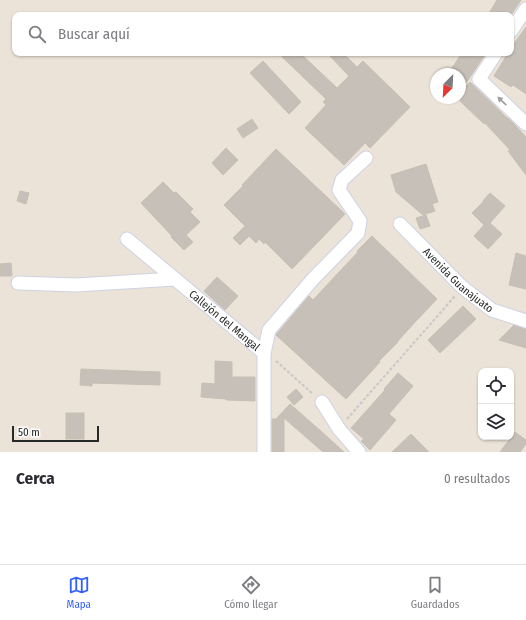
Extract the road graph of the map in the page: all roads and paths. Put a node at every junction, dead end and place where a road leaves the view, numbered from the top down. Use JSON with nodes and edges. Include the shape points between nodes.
{"nodes":[{"id":1,"x":526,"y":9,"type":"edge"},
{"id":2,"x":514,"y":27,"type":"edge"},
{"id":3,"x":494,"y":56,"type":"edge"},
{"id":4,"x":525,"y":121,"type":"edge"},
{"id":5,"x":366,"y":158,"type":"dead end"},
{"id":6,"x":400,"y":224,"type":"dead end"},
{"id":7,"x":127,"y":239,"type":"dead end"},
{"id":8,"x":175,"y":279,"type":"junction"},
{"id":9,"x":18,"y":283,"type":"dead end"},
{"id":10,"x":462,"y":287,"type":"junction"},
{"id":11,"x":526,"y":321,"type":"edge"},
{"id":12,"x":264,"y":353,"type":"junction"},
{"id":13,"x":322,"y":402,"type":"joint"},
{"id":14,"x":339,"y":429,"type":"junction"},
{"id":15,"x":264,"y":452,"type":"edge"},
{"id":16,"x":359,"y":452,"type":"edge"}],
"edges":[{"from":1,"to":2,"type":"street"},
{"from":4,"to":3,"type":"street","one_way":true,"via":[[478,79]]},
{"from":5,"to":12,"type":"street","via":[[342,180],[339,190],[360,221],[358,233],[313,279],[269,330]]},
{"from":6,"to":10,"type":"street","name":"Avenida Guanajuato"},
{"from":7,"to":8,"type":"street","name":"Callejón del Mangal"},
{"from":8,"to":9,"type":"street","via":[[76,285]]},
{"from":8,"to":12,"type":"street","name":"Callejón del Mangal"},
{"from":10,"to":11,"type":"street","name":"Avenida Guanajuato","via":[[492,310]]},
{"from":10,"to":14,"type":"path"},
{"from":12,"to":13,"type":"path"},
{"from":12,"to":15,"type":"street","name":"Callejón del Mangal"},
{"from":13,"to":14,"type":"street"},
{"from":14,"to":16,"type":"street"}]}
